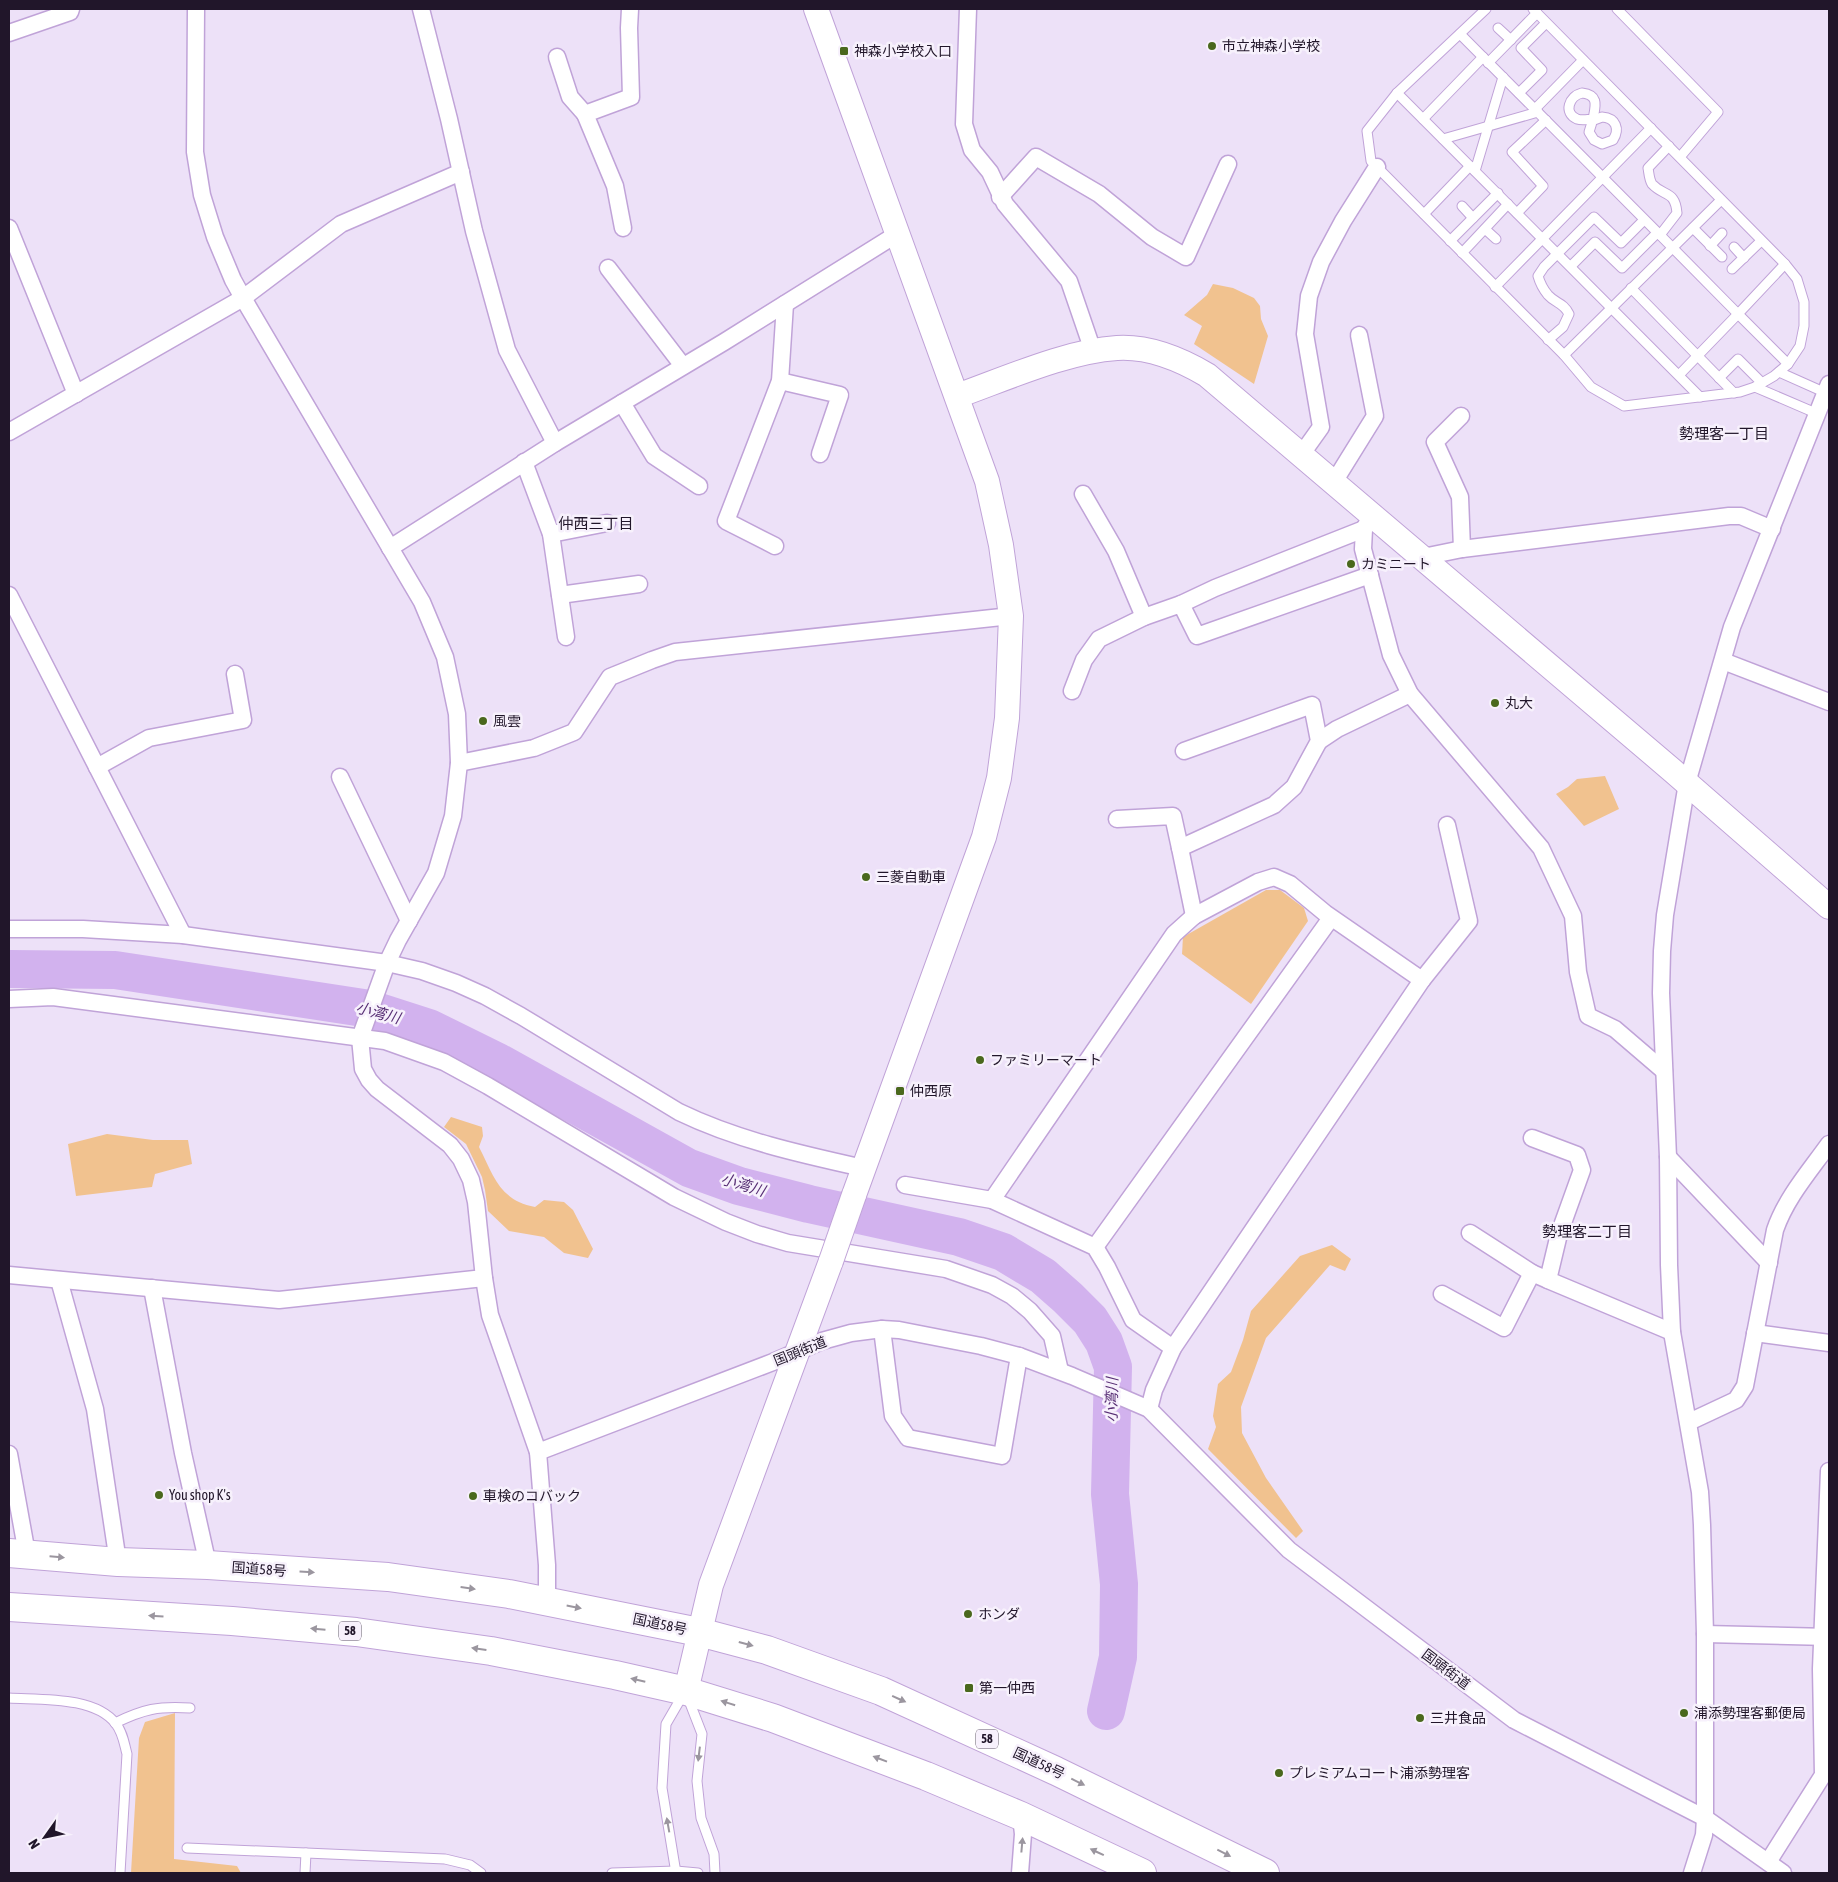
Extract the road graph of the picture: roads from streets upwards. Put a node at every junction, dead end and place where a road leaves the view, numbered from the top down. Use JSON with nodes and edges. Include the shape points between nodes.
{"nodes":[{"id":1,"x":71,"y":9,"type":"edge"},
{"id":2,"x":196,"y":9,"type":"edge"},
{"id":3,"x":421,"y":9,"type":"edge"},
{"id":4,"x":630,"y":9,"type":"edge"},
{"id":5,"x":816,"y":9,"type":"edge"},
{"id":6,"x":968,"y":9,"type":"edge"},
{"id":7,"x":9,"y":33,"type":"edge"},
{"id":8,"x":557,"y":57,"type":"dead end"},
{"id":9,"x":585,"y":114,"type":"junction"},
{"id":10,"x":1228,"y":164,"type":"dead end"},
{"id":11,"x":1377,"y":166,"type":"road end"},
{"id":12,"x":461,"y":172,"type":"junction"},
{"id":13,"x":1000,"y":197,"type":"junction"},
{"id":14,"x":9,"y":228,"type":"edge"},
{"id":15,"x":623,"y":228,"type":"dead end"},
{"id":16,"x":897,"y":234,"type":"junction"},
{"id":17,"x":608,"y":268,"type":"dead end"},
{"id":18,"x":243,"y":298,"type":"junction"},
{"id":19,"x":785,"y":304,"type":"junction"},
{"id":20,"x":1359,"y":335,"type":"dead end"},
{"id":21,"x":1093,"y":351,"type":"junction"},
{"id":22,"x":683,"y":366,"type":"junction"},
{"id":23,"x":780,"y":381,"type":"junction"},
{"id":24,"x":1828,"y":389,"type":"edge"},
{"id":25,"x":76,"y":394,"type":"junction"},
{"id":26,"x":957,"y":396,"type":"junction"},
{"id":27,"x":622,"y":403,"type":"junction"},
{"id":28,"x":1461,"y":416,"type":"dead end"},
{"id":29,"x":9,"y":432,"type":"edge"},
{"id":30,"x":555,"y":443,"type":"junction"},
{"id":31,"x":820,"y":454,"type":"dead end"},
{"id":32,"x":1301,"y":455,"type":"junction"},
{"id":33,"x":524,"y":462,"type":"junction"},
{"id":34,"x":1334,"y":482,"type":"junction"},
{"id":35,"x":699,"y":486,"type":"dead end"},
{"id":36,"x":1083,"y":494,"type":"dead end"},
{"id":37,"x":1368,"y":522,"type":"junction"},
{"id":38,"x":607,"y":523,"type":"dead end"},
{"id":39,"x":1772,"y":529,"type":"junction"},
{"id":40,"x":552,"y":534,"type":"junction"},
{"id":41,"x":775,"y":546,"type":"dead end"},
{"id":42,"x":390,"y":548,"type":"junction"},
{"id":43,"x":1462,"y":549,"type":"junction"},
{"id":44,"x":1423,"y":557,"type":"junction"},
{"id":45,"x":1370,"y":575,"type":"junction"},
{"id":46,"x":639,"y":584,"type":"dead end"},
{"id":47,"x":9,"y":595,"type":"edge"},
{"id":48,"x":560,"y":595,"type":"junction"},
{"id":49,"x":1181,"y":604,"type":"junction"},
{"id":50,"x":1011,"y":616,"type":"junction"},
{"id":51,"x":1144,"y":616,"type":"junction"},
{"id":52,"x":566,"y":637,"type":"dead end"},
{"id":53,"x":1723,"y":661,"type":"junction"},
{"id":54,"x":236,"y":674,"type":"dead end"},
{"id":55,"x":1072,"y":691,"type":"dead end"},
{"id":56,"x":1410,"y":694,"type":"junction"},
{"id":57,"x":1829,"y":702,"type":"edge"},
{"id":58,"x":1318,"y":741,"type":"junction"},
{"id":59,"x":1184,"y":751,"type":"dead end"},
{"id":60,"x":460,"y":763,"type":"junction"},
{"id":61,"x":97,"y":767,"type":"junction"},
{"id":62,"x":340,"y":777,"type":"dead end"},
{"id":63,"x":1688,"y":783,"type":"junction"},
{"id":64,"x":1118,"y":819,"type":"dead end"},
{"id":65,"x":1447,"y":825,"type":"dead end"},
{"id":66,"x":1180,"y":848,"type":"junction"},
{"id":67,"x":1829,"y":908,"type":"edge"},
{"id":68,"x":1194,"y":916,"type":"junction"},
{"id":69,"x":1331,"y":918,"type":"junction"},
{"id":70,"x":409,"y":920,"type":"junction"},
{"id":71,"x":9,"y":929,"type":"edge"},
{"id":72,"x":183,"y":936,"type":"junction"},
{"id":73,"x":387,"y":963,"type":"junction"},
{"id":74,"x":1422,"y":980,"type":"junction"},
{"id":75,"x":9,"y":999,"type":"edge"},
{"id":76,"x":360,"y":1038,"type":"junction"},
{"id":77,"x":1664,"y":1071,"type":"junction"},
{"id":78,"x":1532,"y":1138,"type":"dead end"},
{"id":79,"x":1829,"y":1144,"type":"edge"},
{"id":80,"x":1668,"y":1157,"type":"junction"},
{"id":81,"x":862,"y":1168,"type":"junction"},
{"id":82,"x":905,"y":1185,"type":"dead end"},
{"id":83,"x":992,"y":1200,"type":"junction"},
{"id":84,"x":1470,"y":1233,"type":"dead end"},
{"id":85,"x":1095,"y":1247,"type":"junction"},
{"id":86,"x":1769,"y":1263,"type":"junction"},
{"id":87,"x":1532,"y":1273,"type":"junction"},
{"id":88,"x":9,"y":1275,"type":"edge"},
{"id":89,"x":484,"y":1278,"type":"junction"},
{"id":90,"x":59,"y":1280,"type":"junction"},
{"id":91,"x":1548,"y":1280,"type":"junction"},
{"id":92,"x":152,"y":1288,"type":"junction"},
{"id":93,"x":1442,"y":1294,"type":"dead end"},
{"id":94,"x":882,"y":1329,"type":"junction"},
{"id":95,"x":1672,"y":1332,"type":"junction"},
{"id":96,"x":1755,"y":1333,"type":"junction"},
{"id":97,"x":1829,"y":1343,"type":"edge"},
{"id":98,"x":1173,"y":1348,"type":"junction"},
{"id":99,"x":797,"y":1351,"type":"junction"},
{"id":100,"x":1019,"y":1356,"type":"junction"},
{"id":101,"x":1066,"y":1374,"type":"junction"},
{"id":102,"x":1142,"y":1406,"type":"junction"},
{"id":103,"x":1689,"y":1422,"type":"junction"},
{"id":104,"x":538,"y":1452,"type":"junction"},
{"id":105,"x":9,"y":1454,"type":"edge"},
{"id":106,"x":1829,"y":1472,"type":"edge"},
{"id":107,"x":18,"y":1554,"type":"edge"},
{"id":108,"x":118,"y":1562,"type":"junction"},
{"id":109,"x":208,"y":1565,"type":"junction"},
{"id":110,"x":547,"y":1602,"type":"junction"},
{"id":111,"x":9,"y":1607,"type":"edge"},
{"id":112,"x":699,"y":1632,"type":"junction"},
{"id":113,"x":1705,"y":1634,"type":"junction"},
{"id":114,"x":1826,"y":1637,"type":"edge"},
{"id":115,"x":686,"y":1690,"type":"junction"},
{"id":116,"x":1826,"y":1776,"type":"edge"},
{"id":117,"x":1021,"y":1816,"type":"junction"},
{"id":118,"x":1705,"y":1818,"type":"junction"},
{"id":119,"x":1768,"y":1862,"type":"junction"},
{"id":120,"x":1020,"y":1873,"type":"edge"},
{"id":121,"x":1142,"y":1873,"type":"edge"},
{"id":122,"x":1265,"y":1873,"type":"edge"},
{"id":123,"x":1692,"y":1873,"type":"edge"},
{"id":124,"x":1783,"y":1873,"type":"edge"}],
"edges":[{"from":1,"to":7,"type":"street"},
{"from":2,"to":18,"type":"street","via":[[195,152],[202,195],[215,237]]},
{"from":3,"to":12,"type":"street"},
{"from":4,"to":9,"type":"street","via":[[631,97]]},
{"from":5,"to":16,"type":"street"},
{"from":6,"to":13,"type":"street","via":[[964,124],[972,150],[990,172]]},
{"from":8,"to":9,"type":"street","via":[[570,97]]},
{"from":9,"to":15,"type":"street","via":[[615,186]]},
{"from":10,"to":13,"type":"street","via":[[1186,257],[1152,237],[1099,194],[1036,157]]},
{"from":11,"to":32,"type":"street","via":[[1321,262],[1308,296],[1305,334],[1322,427]]},
{"from":12,"to":18,"type":"street","via":[[342,224]]},
{"from":12,"to":30,"type":"street","via":[[507,350]]},
{"from":13,"to":21,"type":"street","via":[[1069,281]]},
{"from":14,"to":25,"type":"street"},
{"from":16,"to":19,"type":"street"},
{"from":16,"to":26,"type":"street"},
{"from":17,"to":22,"type":"street"},
{"from":18,"to":25,"type":"street"},
{"from":18,"to":42,"type":"street"},
{"from":19,"to":22,"type":"street"},
{"from":19,"to":23,"type":"street"},
{"from":20,"to":34,"type":"street","via":[[1375,416]]},
{"from":21,"to":26,"type":"street"},
{"from":21,"to":32,"type":"street","via":[[1135,349],[1184,361],[1207,375]]},
{"from":22,"to":27,"type":"street"},
{"from":23,"to":31,"type":"street","via":[[840,395]]},
{"from":23,"to":41,"type":"street","via":[[726,521]]},
{"from":24,"to":39,"type":"street"},
{"from":25,"to":29,"type":"street"},
{"from":26,"to":50,"type":"street","via":[[987,481],[1001,545]]},
{"from":27,"to":30,"type":"street"},
{"from":27,"to":35,"type":"street","via":[[654,456]]},
{"from":28,"to":43,"type":"street","via":[[1436,442],[1460,496]]},
{"from":30,"to":33,"type":"street"},
{"from":32,"to":34,"type":"street"},
{"from":33,"to":40,"type":"street"},
{"from":33,"to":42,"type":"street"},
{"from":34,"to":37,"type":"street"},
{"from":36,"to":51,"type":"street","via":[[1116,551]]},
{"from":37,"to":44,"type":"street"},
{"from":37,"to":45,"type":"street","via":[[1363,549]]},
{"from":37,"to":49,"type":"street"},
{"from":38,"to":40,"type":"street"},
{"from":39,"to":43,"type":"street","via":[[1741,516],[1729,516]]},
{"from":39,"to":53,"type":"street","via":[[1732,627]]},
{"from":40,"to":48,"type":"street"},
{"from":42,"to":60,"type":"street","via":[[422,602],[445,657],[457,714]]},
{"from":43,"to":44,"type":"street"},
{"from":44,"to":63,"type":"street"},
{"from":45,"to":49,"type":"street","via":[[1197,636]]},
{"from":45,"to":56,"type":"street","via":[[1391,655]]},
{"from":46,"to":48,"type":"street"},
{"from":47,"to":61,"type":"street"},
{"from":48,"to":52,"type":"street"},
{"from":49,"to":51,"type":"street"},
{"from":50,"to":60,"type":"street","via":[[675,652],[610,677],[574,732],[534,748]]},
{"from":50,"to":81,"type":"street","via":[[1007,718],[999,778],[984,837]]},
{"from":51,"to":55,"type":"street","via":[[1099,639],[1084,660]]},
{"from":53,"to":57,"type":"street"},
{"from":53,"to":63,"type":"street"},
{"from":54,"to":61,"type":"street","via":[[243,720],[149,738]]},
{"from":56,"to":58,"type":"street","via":[[1337,728]]},
{"from":56,"to":77,"type":"street","via":[[1541,848],[1573,916],[1578,972],[1588,1016],[1615,1029]]},
{"from":58,"to":59,"type":"street","via":[[1312,705]]},
{"from":58,"to":66,"type":"street","via":[[1294,787],[1274,805]]},
{"from":60,"to":70,"type":"street","via":[[453,816],[436,873]]},
{"from":61,"to":72,"type":"street"},
{"from":62,"to":70,"type":"street"},
{"from":63,"to":67,"type":"street"},
{"from":63,"to":77,"type":"street","via":[[1665,915],[1662,951]]},
{"from":64,"to":66,"type":"street","via":[[1173,816]]},
{"from":65,"to":74,"type":"street","via":[[1468,921]]},
{"from":66,"to":68,"type":"street"},
{"from":68,"to":69,"type":"street","via":[[1258,882],[1274,877],[1290,884]]},
{"from":68,"to":83,"type":"street","via":[[1174,934]]},
{"from":69,"to":74,"type":"street"},
{"from":69,"to":85,"type":"street"},
{"from":70,"to":73,"type":"street"},
{"from":71,"to":72,"type":"street","via":[[83,929]]},
{"from":72,"to":73,"type":"street"},
{"from":73,"to":76,"type":"street"},
{"from":73,"to":81,"type":"street","via":[[422,971],[485,996],[679,1112],[705,1124],[777,1148]]},
{"from":74,"to":98,"type":"street"},
{"from":75,"to":76,"type":"street","via":[[53,998]]},
{"from":76,"to":89,"type":"street","via":[[363,1069],[369,1080],[450,1145],[465,1166],[476,1202]]},
{"from":76,"to":101,"type":"street","via":[[385,1041],[444,1062],[674,1197],[726,1222],[788,1243],[946,1269],[992,1285],[1024,1306],[1052,1336]]},
{"from":77,"to":80,"type":"street"},
{"from":78,"to":91,"type":"street","via":[[1577,1155],[1582,1170],[1559,1234]]},
{"from":79,"to":86,"type":"street","via":[[1785,1204],[1775,1230]]},
{"from":80,"to":86,"type":"street"},
{"from":80,"to":95,"type":"street"},
{"from":81,"to":99,"type":"street","bridge":true},
{"from":82,"to":83,"type":"street"},
{"from":83,"to":85,"type":"street"},
{"from":84,"to":87,"type":"street"},
{"from":85,"to":98,"type":"street","via":[[1133,1320]]},
{"from":86,"to":96,"type":"street"},
{"from":87,"to":91,"type":"street"},
{"from":87,"to":93,"type":"street","via":[[1504,1328]]},
{"from":88,"to":90,"type":"street"},
{"from":89,"to":92,"type":"street","via":[[279,1300]]},
{"from":89,"to":104,"type":"street","via":[[490,1315]]},
{"from":90,"to":92,"type":"street"},
{"from":90,"to":108,"type":"street","via":[[95,1409]]},
{"from":91,"to":95,"type":"street"},
{"from":92,"to":109,"type":"street"},
{"from":94,"to":99,"type":"street","name":"国頭街道","via":[[851,1333]]},
{"from":94,"to":100,"type":"street","name":"国頭街道","via":[[932,1336]]},
{"from":94,"to":100,"type":"street","via":[[893,1416],[908,1438],[1002,1456]]},
{"from":95,"to":103,"type":"street"},
{"from":96,"to":97,"type":"street"},
{"from":96,"to":103,"type":"street","via":[[1745,1386],[1736,1400]]},
{"from":98,"to":102,"type":"street","via":[[1154,1390]]},
{"from":99,"to":104,"type":"street","name":"国頭街道"},
{"from":99,"to":112,"type":"street","via":[[713,1578]]},
{"from":100,"to":101,"type":"street","name":"国頭街道"},
{"from":101,"to":102,"type":"street","name":"国頭街道"},
{"from":102,"to":118,"type":"street","name":"国頭街道","via":[[1289,1550],[1514,1720]]},
{"from":103,"to":113,"type":"street","via":[[1700,1492]]},
{"from":104,"to":110,"type":"street"},
{"from":105,"to":107,"type":"street"},
{"from":106,"to":114,"type":"street"},
{"from":107,"to":108,"type":"highway","name":"国道58号","number":"58","one_way":true},
{"from":108,"to":109,"type":"highway","name":"国道58号","number":"58"},
{"from":109,"to":110,"type":"highway","name":"国道58号","number":"58","one_way":true,"via":[[388,1577]]},
{"from":110,"to":112,"type":"highway","name":"国道58号","number":"58","one_way":true},
{"from":115,"to":111,"type":"highway","number":"58","one_way":true,"via":[[491,1651],[356,1632]]},
{"from":112,"to":115,"type":"street"},
{"from":112,"to":122,"type":"highway","name":"国道58号","number":"58","one_way":true,"via":[[767,1650],[881,1691],[1056,1771]]},
{"from":113,"to":114,"type":"street"},
{"from":113,"to":118,"type":"street"},
{"from":114,"to":116,"type":"street","via":[[1821,1669]]},
{"from":117,"to":115,"type":"highway","number":"58","one_way":true,"via":[[773,1718]]},
{"from":116,"to":119,"type":"street"},
{"from":120,"to":117,"type":"street","one_way":true},
{"from":121,"to":117,"type":"highway","number":"58","one_way":true},
{"from":118,"to":119,"type":"street","name":"国頭街道"},
{"from":118,"to":123,"type":"street","via":[[1704,1835]]},
{"from":119,"to":124,"type":"street","name":"国頭街道"}]}
